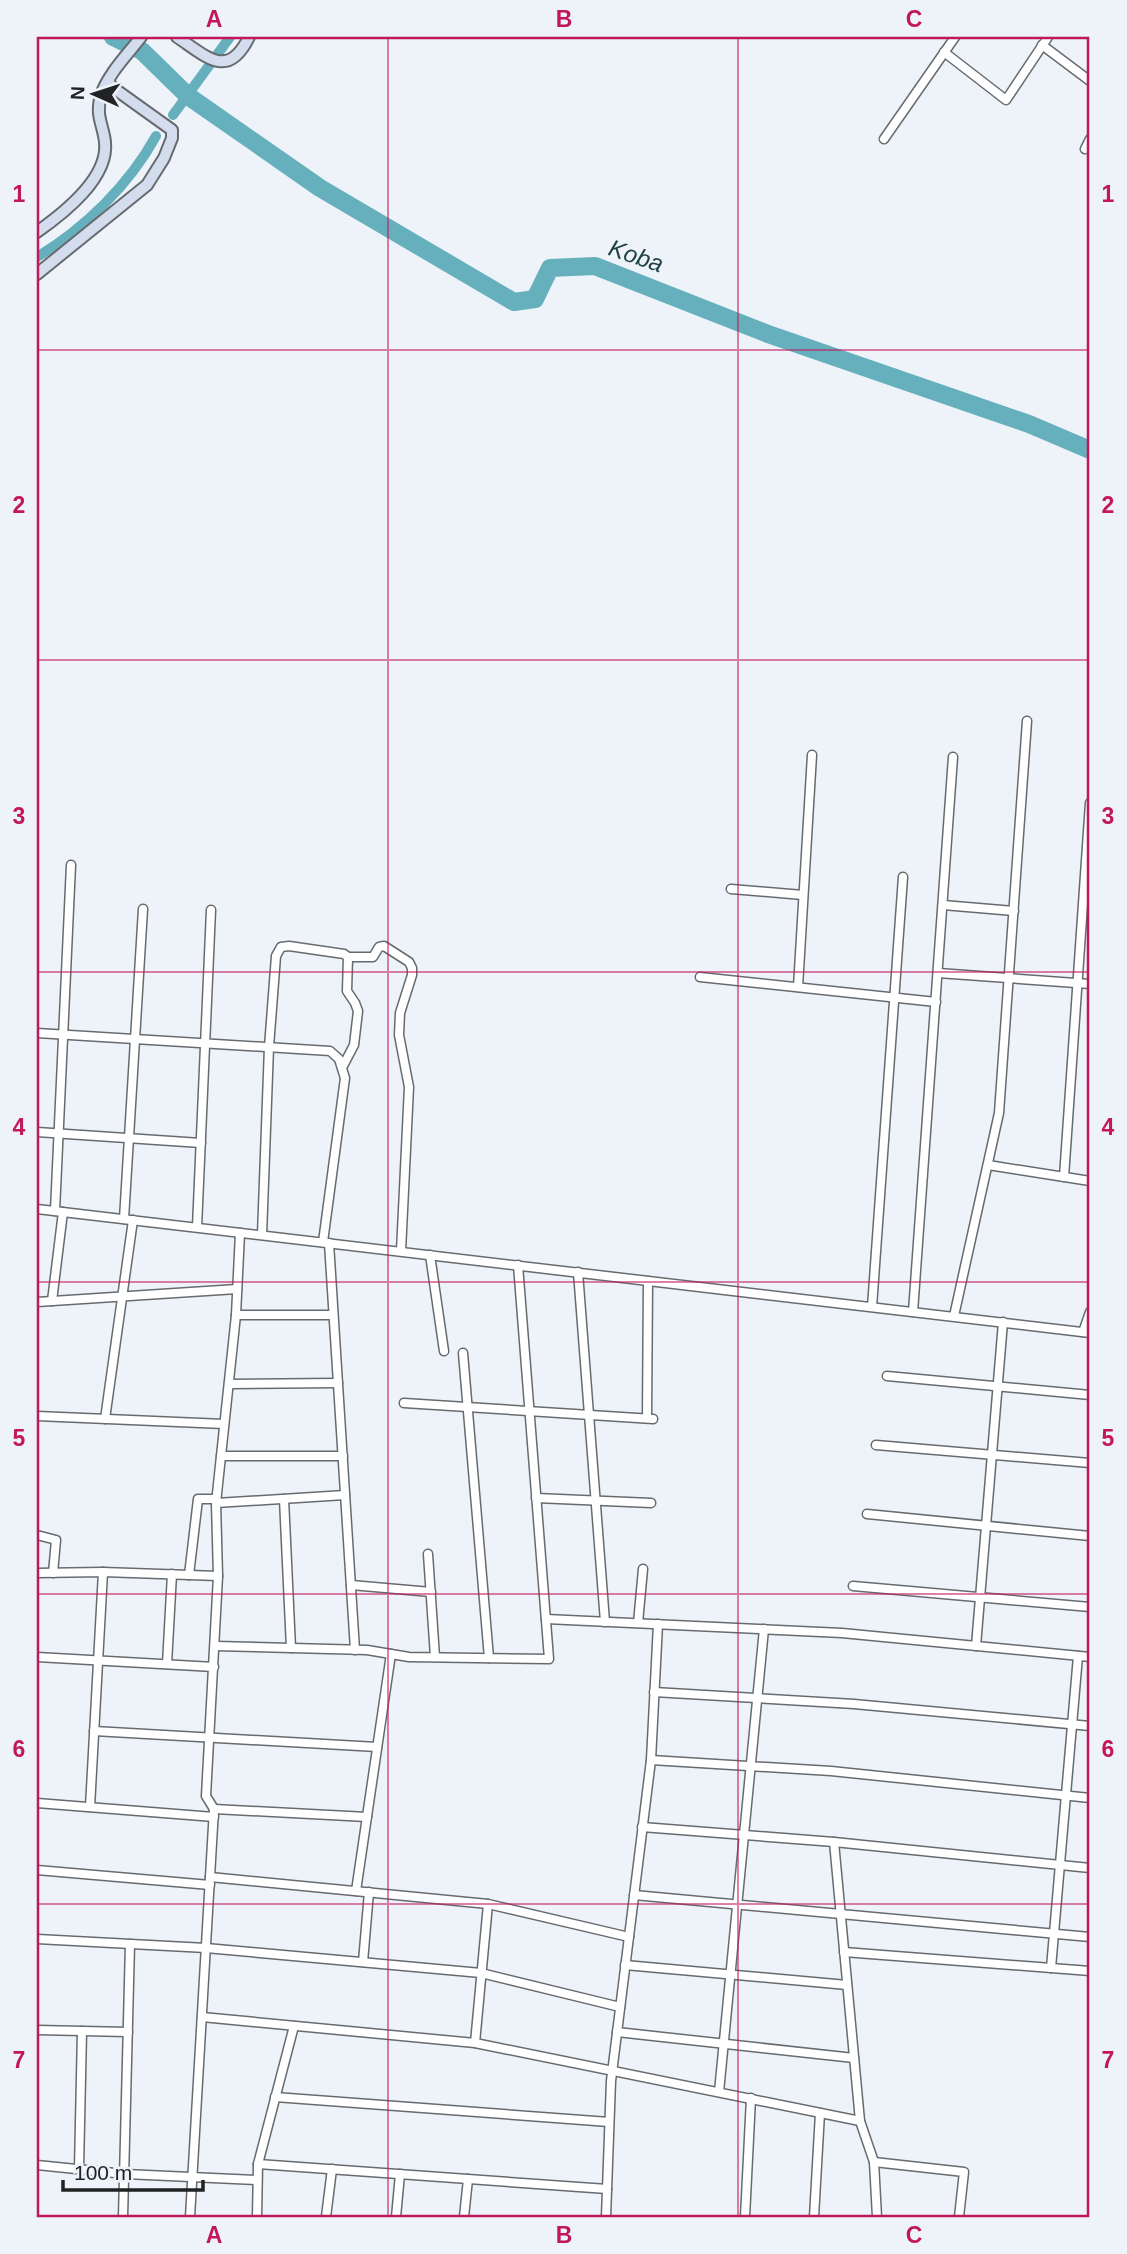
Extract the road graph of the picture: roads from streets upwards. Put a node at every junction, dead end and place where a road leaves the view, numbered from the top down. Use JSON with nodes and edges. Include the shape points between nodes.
{"nodes":[{"id":1,"x":141,"y":37,"type":"edge"},
{"id":2,"x":177,"y":37,"type":"edge"},
{"id":3,"x":248,"y":37,"type":"edge"},
{"id":4,"x":955,"y":37,"type":"edge"},
{"id":5,"x":1048,"y":37,"type":"edge"},
{"id":6,"x":1042,"y":45,"type":"junction"},
{"id":7,"x":944,"y":52,"type":"junction"},
{"id":8,"x":111,"y":78,"type":"junction"},
{"id":9,"x":1090,"y":81,"type":"edge"},
{"id":10,"x":884,"y":139,"type":"dead end"},
{"id":11,"x":1090,"y":139,"type":"edge"},
{"id":12,"x":1086,"y":149,"type":"dead end"},
{"id":13,"x":37,"y":232,"type":"edge"},
{"id":14,"x":37,"y":274,"type":"edge"},
{"id":15,"x":1027,"y":721,"type":"dead end"},
{"id":16,"x":813,"y":755,"type":"dead end"},
{"id":17,"x":953,"y":757,"type":"dead end"},
{"id":18,"x":1090,"y":803,"type":"edge"},
{"id":19,"x":71,"y":865,"type":"dead end"},
{"id":20,"x":903,"y":877,"type":"dead end"},
{"id":21,"x":730,"y":889,"type":"dead end"},
{"id":22,"x":803,"y":895,"type":"junction"},
{"id":23,"x":943,"y":905,"type":"junction"},
{"id":24,"x":143,"y":909,"type":"dead end"},
{"id":25,"x":211,"y":910,"type":"dead end"},
{"id":26,"x":1014,"y":911,"type":"junction"},
{"id":27,"x":348,"y":957,"type":"junction"},
{"id":28,"x":938,"y":973,"type":"junction"},
{"id":29,"x":700,"y":977,"type":"dead end"},
{"id":30,"x":1009,"y":978,"type":"junction"},
{"id":31,"x":1078,"y":983,"type":"junction"},
{"id":32,"x":1090,"y":984,"type":"edge"},
{"id":33,"x":797,"y":987,"type":"junction"},
{"id":34,"x":894,"y":998,"type":"junction"},
{"id":35,"x":936,"y":1002,"type":"junction"},
{"id":36,"x":37,"y":1033,"type":"edge"},
{"id":37,"x":63,"y":1034,"type":"junction"},
{"id":38,"x":135,"y":1039,"type":"junction"},
{"id":39,"x":205,"y":1043,"type":"junction"},
{"id":40,"x":269,"y":1047,"type":"junction"},
{"id":41,"x":343,"y":1066,"type":"junction"},
{"id":42,"x":37,"y":1132,"type":"edge"},
{"id":43,"x":59,"y":1134,"type":"junction"},
{"id":44,"x":129,"y":1138,"type":"junction"},
{"id":45,"x":201,"y":1143,"type":"junction"},
{"id":46,"x":988,"y":1165,"type":"junction"},
{"id":47,"x":1064,"y":1177,"type":"junction"},
{"id":48,"x":1090,"y":1181,"type":"edge"},
{"id":49,"x":37,"y":1209,"type":"edge"},
{"id":50,"x":59,"y":1211,"type":"junction"},
{"id":51,"x":129,"y":1219,"type":"junction"},
{"id":52,"x":197,"y":1227,"type":"junction"},
{"id":53,"x":240,"y":1233,"type":"junction"},
{"id":54,"x":262,"y":1235,"type":"junction"},
{"id":55,"x":326,"y":1243,"type":"junction"},
{"id":56,"x":401,"y":1251,"type":"junction"},
{"id":57,"x":430,"y":1255,"type":"junction"},
{"id":58,"x":518,"y":1265,"type":"junction"},
{"id":59,"x":578,"y":1272,"type":"junction"},
{"id":60,"x":648,"y":1280,"type":"junction"},
{"id":61,"x":237,"y":1289,"type":"junction"},
{"id":62,"x":122,"y":1297,"type":"junction"},
{"id":63,"x":52,"y":1301,"type":"junction"},
{"id":64,"x":37,"y":1302,"type":"edge"},
{"id":65,"x":872,"y":1307,"type":"junction"},
{"id":66,"x":1090,"y":1311,"type":"edge"},
{"id":67,"x":914,"y":1312,"type":"junction"},
{"id":68,"x":236,"y":1315,"type":"junction"},
{"id":69,"x":333,"y":1315,"type":"junction"},
{"id":70,"x":954,"y":1317,"type":"junction"},
{"id":71,"x":1003,"y":1322,"type":"junction"},
{"id":72,"x":1087,"y":1332,"type":"edge"},
{"id":73,"x":444,"y":1352,"type":"dead end"},
{"id":74,"x":463,"y":1353,"type":"dead end"},
{"id":75,"x":887,"y":1376,"type":"dead end"},
{"id":76,"x":229,"y":1384,"type":"junction"},
{"id":77,"x":338,"y":1384,"type":"junction"},
{"id":78,"x":998,"y":1387,"type":"junction"},
{"id":79,"x":1090,"y":1395,"type":"edge"},
{"id":80,"x":404,"y":1403,"type":"dead end"},
{"id":81,"x":468,"y":1407,"type":"junction"},
{"id":82,"x":528,"y":1411,"type":"junction"},
{"id":83,"x":588,"y":1415,"type":"junction"},
{"id":84,"x":37,"y":1416,"type":"edge"},
{"id":85,"x":106,"y":1419,"type":"junction"},
{"id":86,"x":224,"y":1424,"type":"junction"},
{"id":87,"x":877,"y":1445,"type":"dead end"},
{"id":88,"x":992,"y":1454,"type":"junction"},
{"id":89,"x":221,"y":1455,"type":"junction"},
{"id":90,"x":343,"y":1456,"type":"junction"},
{"id":91,"x":1090,"y":1463,"type":"edge"},
{"id":92,"x":345,"y":1495,"type":"junction"},
{"id":93,"x":536,"y":1498,"type":"junction"},
{"id":94,"x":284,"y":1499,"type":"junction"},
{"id":95,"x":216,"y":1501,"type":"junction"},
{"id":96,"x":595,"y":1501,"type":"junction"},
{"id":97,"x":651,"y":1503,"type":"dead end"},
{"id":98,"x":867,"y":1514,"type":"dead end"},
{"id":99,"x":986,"y":1526,"type":"junction"},
{"id":100,"x":37,"y":1535,"type":"edge"},
{"id":101,"x":1090,"y":1536,"type":"edge"},
{"id":102,"x":428,"y":1554,"type":"dead end"},
{"id":103,"x":643,"y":1569,"type":"dead end"},
{"id":104,"x":37,"y":1573,"type":"edge"},
{"id":105,"x":53,"y":1573,"type":"junction"},
{"id":106,"x":103,"y":1573,"type":"junction"},
{"id":107,"x":172,"y":1574,"type":"junction"},
{"id":108,"x":189,"y":1575,"type":"junction"},
{"id":109,"x":219,"y":1576,"type":"junction"},
{"id":110,"x":351,"y":1585,"type":"junction"},
{"id":111,"x":852,"y":1586,"type":"dead end"},
{"id":112,"x":431,"y":1592,"type":"junction"},
{"id":113,"x":980,"y":1597,"type":"junction"},
{"id":114,"x":1090,"y":1606,"type":"edge"},
{"id":115,"x":546,"y":1619,"type":"junction"},
{"id":116,"x":605,"y":1622,"type":"junction"},
{"id":117,"x":638,"y":1623,"type":"junction"},
{"id":118,"x":658,"y":1624,"type":"junction"},
{"id":119,"x":764,"y":1629,"type":"junction"},
{"id":120,"x":215,"y":1646,"type":"junction"},
{"id":121,"x":976,"y":1646,"type":"junction"},
{"id":122,"x":292,"y":1648,"type":"junction"},
{"id":123,"x":355,"y":1650,"type":"junction"},
{"id":124,"x":391,"y":1654,"type":"junction"},
{"id":125,"x":1078,"y":1656,"type":"junction"},
{"id":126,"x":37,"y":1657,"type":"edge"},
{"id":127,"x":435,"y":1657,"type":"junction"},
{"id":128,"x":1090,"y":1657,"type":"edge"},
{"id":129,"x":489,"y":1658,"type":"junction"},
{"id":130,"x":98,"y":1660,"type":"junction"},
{"id":131,"x":167,"y":1664,"type":"junction"},
{"id":132,"x":214,"y":1667,"type":"junction"},
{"id":133,"x":654,"y":1692,"type":"junction"},
{"id":134,"x":757,"y":1698,"type":"junction"},
{"id":135,"x":1072,"y":1724,"type":"junction"},
{"id":136,"x":1090,"y":1726,"type":"edge"},
{"id":137,"x":94,"y":1731,"type":"junction"},
{"id":138,"x":210,"y":1738,"type":"junction"},
{"id":139,"x":377,"y":1747,"type":"junction"},
{"id":140,"x":650,"y":1760,"type":"junction"},
{"id":141,"x":750,"y":1766,"type":"junction"},
{"id":142,"x":1066,"y":1795,"type":"junction"},
{"id":143,"x":1090,"y":1798,"type":"edge"},
{"id":144,"x":37,"y":1803,"type":"edge"},
{"id":145,"x":90,"y":1807,"type":"junction"},
{"id":146,"x":214,"y":1813,"type":"junction"},
{"id":147,"x":367,"y":1817,"type":"junction"},
{"id":148,"x":642,"y":1827,"type":"junction"},
{"id":149,"x":744,"y":1835,"type":"junction"},
{"id":150,"x":834,"y":1842,"type":"junction"},
{"id":151,"x":1060,"y":1864,"type":"junction"},
{"id":152,"x":1090,"y":1867,"type":"edge"},
{"id":153,"x":37,"y":1870,"type":"edge"},
{"id":154,"x":210,"y":1881,"type":"junction"},
{"id":155,"x":356,"y":1891,"type":"junction"},
{"id":156,"x":369,"y":1892,"type":"junction"},
{"id":157,"x":634,"y":1895,"type":"junction"},
{"id":158,"x":488,"y":1904,"type":"junction"},
{"id":159,"x":737,"y":1905,"type":"junction"},
{"id":160,"x":841,"y":1915,"type":"junction"},
{"id":161,"x":1054,"y":1934,"type":"junction"},
{"id":162,"x":629,"y":1937,"type":"junction"},
{"id":163,"x":1090,"y":1937,"type":"edge"},
{"id":164,"x":37,"y":1939,"type":"edge"},
{"id":165,"x":130,"y":1944,"type":"junction"},
{"id":166,"x":206,"y":1948,"type":"junction"},
{"id":167,"x":844,"y":1952,"type":"junction"},
{"id":168,"x":363,"y":1962,"type":"junction"},
{"id":169,"x":625,"y":1965,"type":"junction"},
{"id":170,"x":1051,"y":1968,"type":"junction"},
{"id":171,"x":1090,"y":1971,"type":"edge"},
{"id":172,"x":481,"y":1973,"type":"junction"},
{"id":173,"x":730,"y":1975,"type":"junction"},
{"id":174,"x":847,"y":1986,"type":"junction"},
{"id":175,"x":620,"y":2007,"type":"junction"},
{"id":176,"x":202,"y":2017,"type":"junction"},
{"id":177,"x":294,"y":2026,"type":"junction"},
{"id":178,"x":37,"y":2030,"type":"edge"},
{"id":179,"x":82,"y":2031,"type":"junction"},
{"id":180,"x":128,"y":2032,"type":"junction"},
{"id":181,"x":617,"y":2032,"type":"junction"},
{"id":182,"x":475,"y":2043,"type":"junction"},
{"id":183,"x":723,"y":2044,"type":"junction"},
{"id":184,"x":854,"y":2058,"type":"junction"},
{"id":185,"x":612,"y":2071,"type":"junction"},
{"id":186,"x":719,"y":2092,"type":"junction"},
{"id":187,"x":275,"y":2097,"type":"junction"},
{"id":188,"x":751,"y":2098,"type":"junction"},
{"id":189,"x":820,"y":2113,"type":"junction"},
{"id":190,"x":609,"y":2122,"type":"junction"},
{"id":191,"x":860,"y":2122,"type":"junction"},
{"id":192,"x":874,"y":2162,"type":"junction"},
{"id":193,"x":258,"y":2164,"type":"junction"},
{"id":194,"x":37,"y":2165,"type":"edge"},
{"id":195,"x":79,"y":2169,"type":"junction"},
{"id":196,"x":332,"y":2169,"type":"junction"},
{"id":197,"x":125,"y":2174,"type":"junction"},
{"id":198,"x":400,"y":2174,"type":"junction"},
{"id":199,"x":192,"y":2177,"type":"junction"},
{"id":200,"x":468,"y":2179,"type":"junction"},
{"id":201,"x":257,"y":2180,"type":"junction"},
{"id":202,"x":607,"y":2189,"type":"junction"},
{"id":203,"x":123,"y":2217,"type":"edge"},
{"id":204,"x":190,"y":2217,"type":"edge"},
{"id":205,"x":257,"y":2217,"type":"edge"},
{"id":206,"x":326,"y":2217,"type":"edge"},
{"id":207,"x":396,"y":2217,"type":"edge"},
{"id":208,"x":464,"y":2217,"type":"edge"},
{"id":209,"x":606,"y":2217,"type":"edge"},
{"id":210,"x":745,"y":2217,"type":"edge"},
{"id":211,"x":814,"y":2217,"type":"edge"},
{"id":212,"x":877,"y":2217,"type":"edge"},
{"id":213,"x":959,"y":2217,"type":"edge"}],
"edges":[{"from":1,"to":8,"type":"street"},
{"from":2,"to":3,"type":"street","via":[[219,62],[234,60]]},
{"from":4,"to":7,"type":"street"},
{"from":5,"to":6,"type":"street"},
{"from":6,"to":7,"type":"street","via":[[1006,100]]},
{"from":6,"to":9,"type":"street"},
{"from":7,"to":10,"type":"street"},
{"from":8,"to":13,"type":"street","via":[[98,119],[105,139],[101,169],[91,185]]},
{"from":8,"to":14,"type":"street","via":[[109,85],[172,130],[172,138],[147,185]]},
{"from":11,"to":12,"type":"street"},
{"from":15,"to":26,"type":"street"},
{"from":16,"to":22,"type":"street"},
{"from":17,"to":23,"type":"street"},
{"from":18,"to":31,"type":"street"},
{"from":19,"to":37,"type":"street"},
{"from":20,"to":34,"type":"street"},
{"from":21,"to":22,"type":"street"},
{"from":22,"to":33,"type":"street"},
{"from":23,"to":26,"type":"street"},
{"from":23,"to":28,"type":"street"},
{"from":24,"to":38,"type":"street"},
{"from":25,"to":39,"type":"street"},
{"from":26,"to":30,"type":"street"},
{"from":27,"to":40,"type":"street","via":[[289,946],[277,951]]},
{"from":27,"to":41,"type":"street","via":[[347,991],[358,1012],[354,1045]]},
{"from":27,"to":56,"type":"street","via":[[373,957],[384,946],[412,968],[400,1035],[409,1087]]},
{"from":28,"to":30,"type":"street"},
{"from":28,"to":35,"type":"street"},
{"from":29,"to":33,"type":"street"},
{"from":30,"to":31,"type":"street"},
{"from":30,"to":46,"type":"street","via":[[999,1112]]},
{"from":31,"to":32,"type":"street"},
{"from":31,"to":47,"type":"street"},
{"from":33,"to":34,"type":"street"},
{"from":34,"to":35,"type":"street"},
{"from":34,"to":65,"type":"street"},
{"from":35,"to":67,"type":"street"},
{"from":36,"to":37,"type":"street"},
{"from":37,"to":38,"type":"street"},
{"from":37,"to":43,"type":"street"},
{"from":38,"to":39,"type":"street"},
{"from":38,"to":44,"type":"street"},
{"from":39,"to":40,"type":"street"},
{"from":39,"to":45,"type":"street"},
{"from":40,"to":41,"type":"street","via":[[330,1051]]},
{"from":40,"to":54,"type":"street"},
{"from":41,"to":55,"type":"street"},
{"from":42,"to":43,"type":"street"},
{"from":43,"to":44,"type":"street"},
{"from":43,"to":50,"type":"street"},
{"from":44,"to":45,"type":"street"},
{"from":44,"to":51,"type":"street"},
{"from":45,"to":52,"type":"street"},
{"from":46,"to":47,"type":"street"},
{"from":46,"to":70,"type":"street"},
{"from":47,"to":48,"type":"street"},
{"from":49,"to":50,"type":"street"},
{"from":50,"to":51,"type":"street"},
{"from":50,"to":63,"type":"street"},
{"from":51,"to":52,"type":"street"},
{"from":51,"to":62,"type":"street"},
{"from":52,"to":53,"type":"street"},
{"from":53,"to":54,"type":"street"},
{"from":53,"to":61,"type":"street"},
{"from":54,"to":55,"type":"street"},
{"from":55,"to":56,"type":"street"},
{"from":55,"to":69,"type":"street"},
{"from":56,"to":57,"type":"street"},
{"from":57,"to":58,"type":"street"},
{"from":57,"to":73,"type":"street"},
{"from":58,"to":59,"type":"street"},
{"from":58,"to":82,"type":"street"},
{"from":59,"to":60,"type":"street"},
{"from":59,"to":83,"type":"street"},
{"from":60,"to":65,"type":"street"},
{"from":60,"to":83,"type":"street","via":[[650,1418]]},
{"from":61,"to":62,"type":"street"},
{"from":61,"to":68,"type":"street"},
{"from":62,"to":63,"type":"street"},
{"from":62,"to":85,"type":"street"},
{"from":63,"to":64,"type":"street"},
{"from":65,"to":67,"type":"street"},
{"from":66,"to":72,"type":"street"},
{"from":67,"to":70,"type":"street"},
{"from":68,"to":69,"type":"street"},
{"from":68,"to":76,"type":"street"},
{"from":69,"to":77,"type":"street"},
{"from":70,"to":71,"type":"street"},
{"from":71,"to":72,"type":"street"},
{"from":71,"to":78,"type":"street"},
{"from":74,"to":81,"type":"street"},
{"from":75,"to":78,"type":"street"},
{"from":76,"to":77,"type":"street"},
{"from":76,"to":86,"type":"street"},
{"from":77,"to":90,"type":"street"},
{"from":78,"to":79,"type":"street"},
{"from":78,"to":88,"type":"street"},
{"from":80,"to":81,"type":"street"},
{"from":81,"to":82,"type":"street"},
{"from":81,"to":129,"type":"street"},
{"from":82,"to":83,"type":"street"},
{"from":82,"to":93,"type":"street"},
{"from":83,"to":96,"type":"street"},
{"from":84,"to":85,"type":"street"},
{"from":85,"to":86,"type":"street"},
{"from":86,"to":89,"type":"street"},
{"from":87,"to":88,"type":"street"},
{"from":88,"to":91,"type":"street"},
{"from":88,"to":99,"type":"street"},
{"from":89,"to":90,"type":"street"},
{"from":89,"to":95,"type":"street"},
{"from":90,"to":92,"type":"street"},
{"from":92,"to":94,"type":"street"},
{"from":92,"to":110,"type":"street"},
{"from":93,"to":96,"type":"street"},
{"from":93,"to":115,"type":"street"},
{"from":94,"to":95,"type":"street"},
{"from":94,"to":122,"type":"street"},
{"from":95,"to":108,"type":"street","via":[[198,1499]]},
{"from":95,"to":109,"type":"street"},
{"from":96,"to":97,"type":"street"},
{"from":96,"to":116,"type":"street"},
{"from":98,"to":99,"type":"street"},
{"from":99,"to":101,"type":"street"},
{"from":99,"to":113,"type":"street"},
{"from":100,"to":105,"type":"street","via":[[56,1540]]},
{"from":102,"to":112,"type":"street"},
{"from":103,"to":117,"type":"street"},
{"from":104,"to":105,"type":"street"},
{"from":105,"to":106,"type":"street"},
{"from":106,"to":107,"type":"street"},
{"from":106,"to":130,"type":"street"},
{"from":107,"to":108,"type":"street"},
{"from":107,"to":131,"type":"street"},
{"from":108,"to":109,"type":"street"},
{"from":109,"to":120,"type":"street"},
{"from":110,"to":112,"type":"street"},
{"from":110,"to":123,"type":"street"},
{"from":111,"to":113,"type":"street"},
{"from":112,"to":127,"type":"street"},
{"from":113,"to":114,"type":"street"},
{"from":113,"to":121,"type":"street"},
{"from":115,"to":116,"type":"street"},
{"from":115,"to":129,"type":"street","via":[[549,1659]]},
{"from":116,"to":117,"type":"street"},
{"from":117,"to":118,"type":"street"},
{"from":118,"to":119,"type":"street"},
{"from":118,"to":133,"type":"street"},
{"from":119,"to":121,"type":"street"},
{"from":119,"to":134,"type":"street"},
{"from":120,"to":122,"type":"street"},
{"from":120,"to":132,"type":"street"},
{"from":121,"to":125,"type":"street"},
{"from":122,"to":123,"type":"street"},
{"from":123,"to":124,"type":"street"},
{"from":124,"to":127,"type":"street"},
{"from":124,"to":139,"type":"street"},
{"from":125,"to":128,"type":"street"},
{"from":125,"to":135,"type":"street"},
{"from":126,"to":130,"type":"street"},
{"from":127,"to":129,"type":"street"},
{"from":130,"to":131,"type":"street"},
{"from":130,"to":137,"type":"street"},
{"from":131,"to":132,"type":"street"},
{"from":132,"to":138,"type":"street"},
{"from":133,"to":134,"type":"street"},
{"from":133,"to":140,"type":"street"},
{"from":134,"to":135,"type":"street"},
{"from":134,"to":141,"type":"street"},
{"from":135,"to":136,"type":"street"},
{"from":135,"to":142,"type":"street"},
{"from":137,"to":138,"type":"street"},
{"from":137,"to":145,"type":"street"},
{"from":138,"to":139,"type":"street"},
{"from":138,"to":146,"type":"street","via":[[206,1796]]},
{"from":139,"to":147,"type":"street"},
{"from":140,"to":141,"type":"street"},
{"from":140,"to":148,"type":"street"},
{"from":141,"to":142,"type":"street"},
{"from":141,"to":149,"type":"street"},
{"from":142,"to":143,"type":"street"},
{"from":142,"to":151,"type":"street"},
{"from":144,"to":145,"type":"street"},
{"from":145,"to":146,"type":"street"},
{"from":146,"to":147,"type":"street"},
{"from":146,"to":154,"type":"street"},
{"from":147,"to":155,"type":"street"},
{"from":148,"to":149,"type":"street"},
{"from":148,"to":157,"type":"street"},
{"from":149,"to":150,"type":"street"},
{"from":149,"to":159,"type":"street"},
{"from":150,"to":151,"type":"street"},
{"from":150,"to":160,"type":"street"},
{"from":151,"to":152,"type":"street"},
{"from":151,"to":161,"type":"street"},
{"from":153,"to":154,"type":"street"},
{"from":154,"to":155,"type":"street"},
{"from":154,"to":166,"type":"street"},
{"from":155,"to":156,"type":"street"},
{"from":156,"to":158,"type":"street"},
{"from":156,"to":168,"type":"street"},
{"from":157,"to":159,"type":"street"},
{"from":157,"to":162,"type":"street"},
{"from":158,"to":162,"type":"street"},
{"from":158,"to":172,"type":"street"},
{"from":159,"to":160,"type":"street"},
{"from":159,"to":173,"type":"street"},
{"from":160,"to":161,"type":"street"},
{"from":160,"to":167,"type":"street"},
{"from":161,"to":163,"type":"street"},
{"from":161,"to":170,"type":"street"},
{"from":162,"to":169,"type":"street"},
{"from":164,"to":165,"type":"street"},
{"from":165,"to":166,"type":"street"},
{"from":165,"to":180,"type":"street"},
{"from":166,"to":168,"type":"street"},
{"from":166,"to":176,"type":"street"},
{"from":167,"to":170,"type":"street"},
{"from":167,"to":174,"type":"street"},
{"from":168,"to":172,"type":"street"},
{"from":169,"to":173,"type":"street"},
{"from":169,"to":175,"type":"street"},
{"from":170,"to":171,"type":"street"},
{"from":172,"to":175,"type":"street"},
{"from":172,"to":182,"type":"street"},
{"from":173,"to":174,"type":"street"},
{"from":173,"to":183,"type":"street"},
{"from":174,"to":184,"type":"street"},
{"from":175,"to":181,"type":"street"},
{"from":176,"to":177,"type":"street"},
{"from":176,"to":199,"type":"street"},
{"from":177,"to":182,"type":"street"},
{"from":177,"to":187,"type":"street"},
{"from":178,"to":179,"type":"street"},
{"from":179,"to":180,"type":"street"},
{"from":179,"to":195,"type":"street"},
{"from":180,"to":197,"type":"street"},
{"from":181,"to":183,"type":"street"},
{"from":181,"to":185,"type":"street"},
{"from":182,"to":185,"type":"street"},
{"from":183,"to":184,"type":"street"},
{"from":183,"to":186,"type":"street"},
{"from":184,"to":191,"type":"street"},
{"from":185,"to":186,"type":"street"},
{"from":185,"to":190,"type":"street"},
{"from":186,"to":188,"type":"street"},
{"from":187,"to":190,"type":"street"},
{"from":187,"to":193,"type":"street"},
{"from":188,"to":189,"type":"street"},
{"from":188,"to":210,"type":"street"},
{"from":189,"to":191,"type":"street"},
{"from":189,"to":211,"type":"street"},
{"from":190,"to":202,"type":"street"},
{"from":191,"to":192,"type":"street"},
{"from":192,"to":212,"type":"street"},
{"from":192,"to":213,"type":"street","via":[[964,2172]]},
{"from":193,"to":196,"type":"street"},
{"from":193,"to":201,"type":"street"},
{"from":194,"to":195,"type":"street"},
{"from":195,"to":197,"type":"street"},
{"from":196,"to":198,"type":"street"},
{"from":196,"to":206,"type":"street"},
{"from":197,"to":199,"type":"street"},
{"from":197,"to":203,"type":"street"},
{"from":198,"to":200,"type":"street"},
{"from":198,"to":207,"type":"street"},
{"from":199,"to":201,"type":"street"},
{"from":199,"to":204,"type":"street"},
{"from":200,"to":202,"type":"street"},
{"from":200,"to":208,"type":"street"},
{"from":201,"to":205,"type":"street"},
{"from":202,"to":209,"type":"street"}]}
